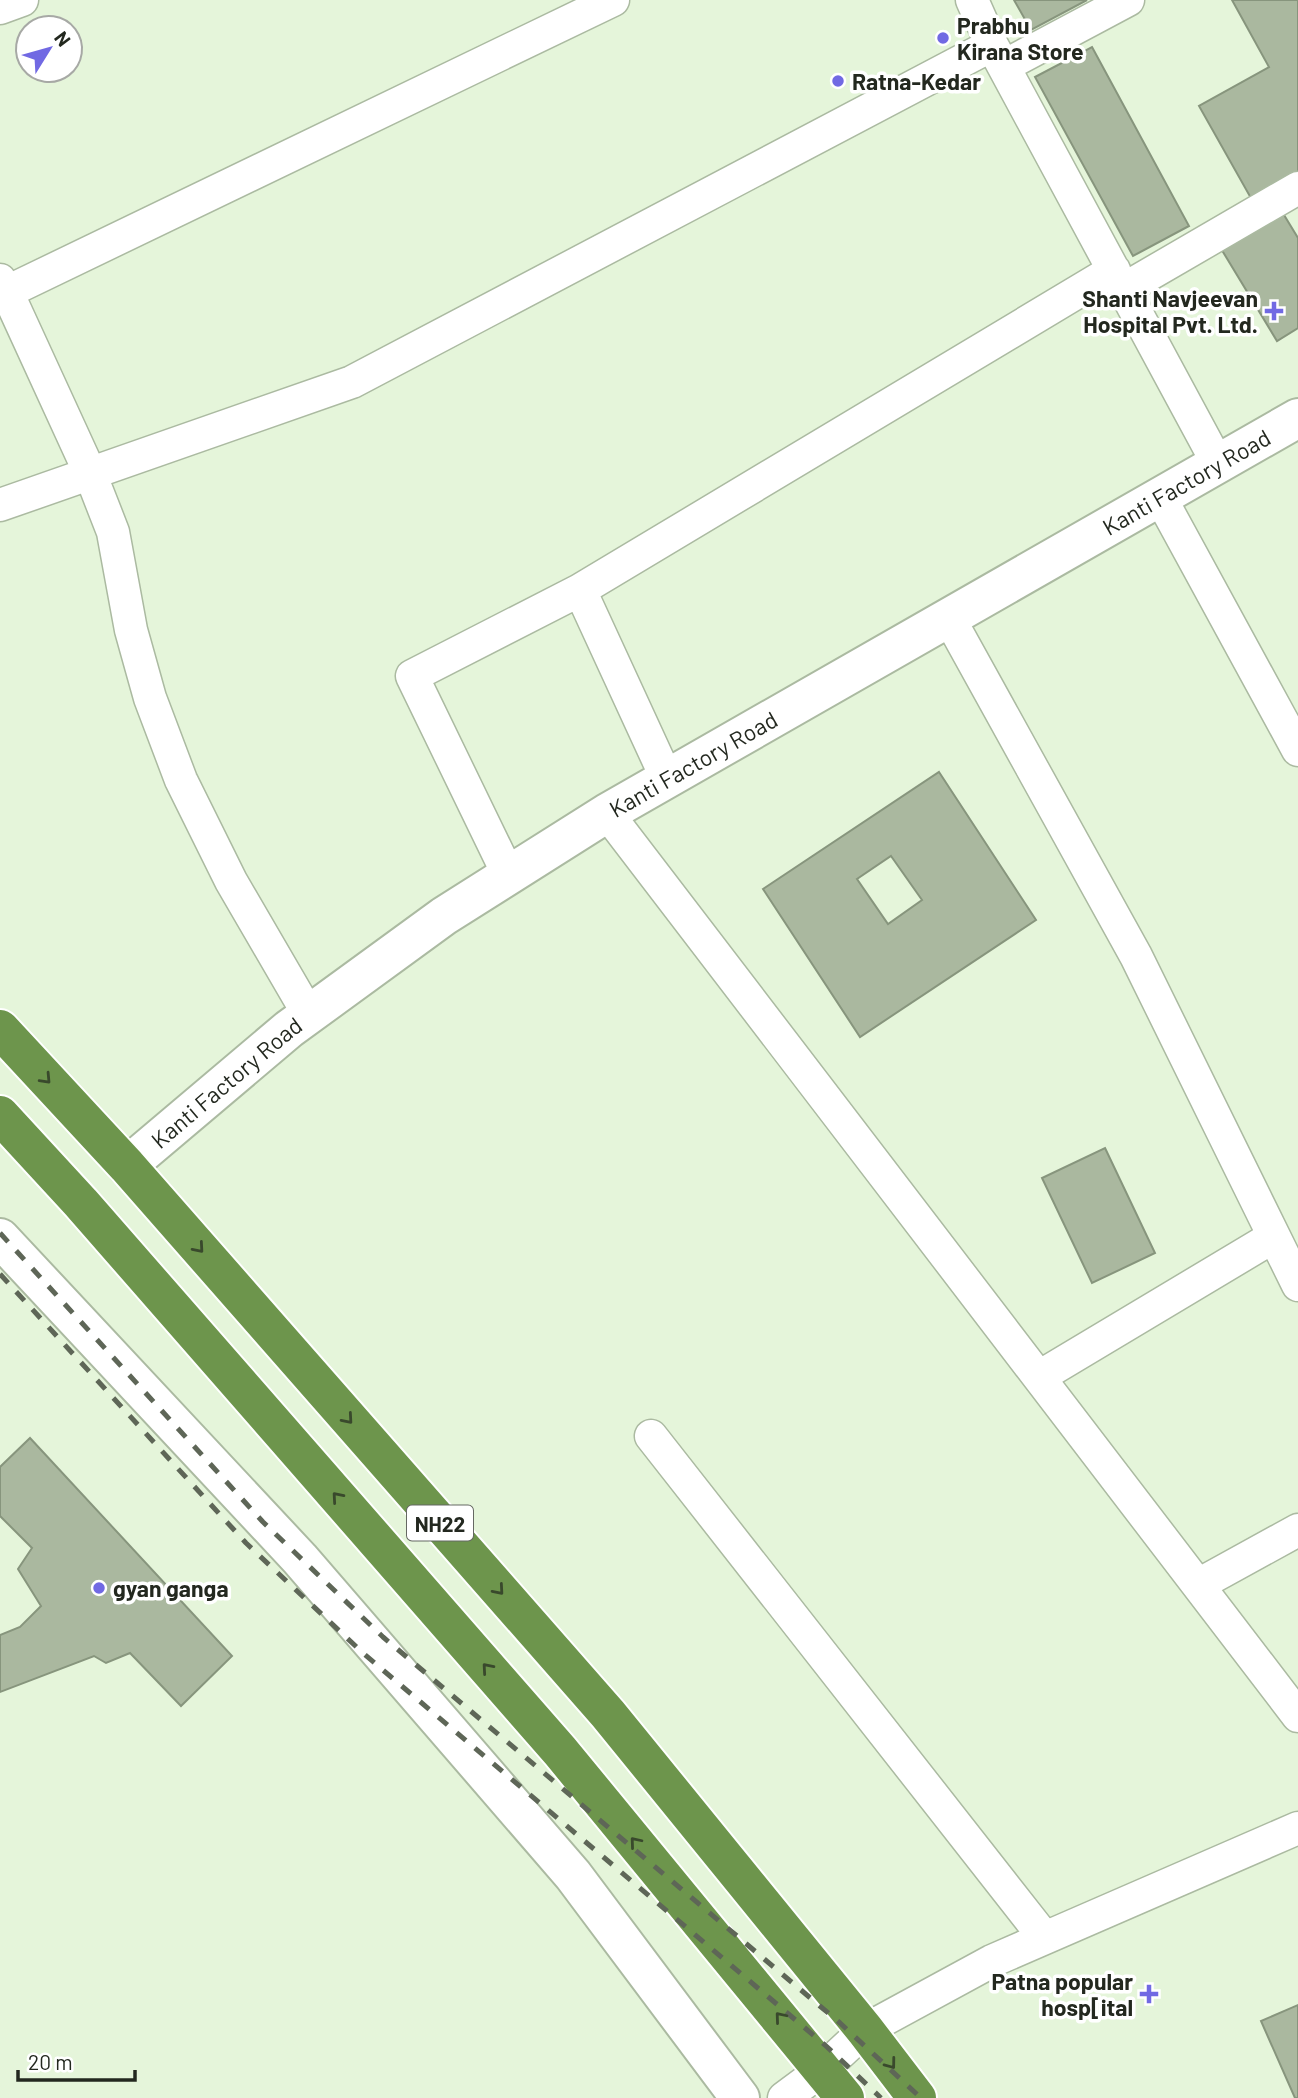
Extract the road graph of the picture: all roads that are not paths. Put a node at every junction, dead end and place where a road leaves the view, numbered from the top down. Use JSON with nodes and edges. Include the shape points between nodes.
{"nodes":[{"id":1,"x":22,"y":0,"type":"edge"},
{"id":2,"x":613,"y":0,"type":"edge"},
{"id":3,"x":972,"y":0,"type":"edge"},
{"id":4,"x":1129,"y":0,"type":"edge"},
{"id":5,"x":0,"y":8,"type":"edge"},
{"id":6,"x":998,"y":56,"type":"junction"},
{"id":7,"x":1298,"y":188,"type":"edge"},
{"id":8,"x":1119,"y":279,"type":"junction"},
{"id":9,"x":4,"y":286,"type":"edge"},
{"id":10,"x":1298,"y":418,"type":"edge"},
{"id":11,"x":1218,"y":464,"type":"junction"},
{"id":12,"x":90,"y":473,"type":"junction"},
{"id":13,"x":1160,"y":497,"type":"junction"},
{"id":14,"x":0,"y":505,"type":"edge"},
{"id":15,"x":580,"y":590,"type":"junction"},
{"id":16,"x":949,"y":618,"type":"junction"},
{"id":17,"x":1298,"y":750,"type":"edge"},
{"id":18,"x":667,"y":779,"type":"junction"},
{"id":19,"x":607,"y":813,"type":"junction"},
{"id":20,"x":509,"y":876,"type":"junction"},
{"id":21,"x":309,"y":1014,"type":"junction"},
{"id":22,"x":0,"y":1029,"type":"edge"},
{"id":23,"x":0,"y":1115,"type":"edge"},
{"id":24,"x":127,"y":1166,"type":"junction"},
{"id":25,"x":1273,"y":1237,"type":"junction"},
{"id":26,"x":0,"y":1238,"type":"edge"},
{"id":27,"x":1298,"y":1285,"type":"edge"},
{"id":28,"x":1039,"y":1377,"type":"junction"},
{"id":29,"x":651,"y":1436,"type":"dead end"},
{"id":30,"x":1298,"y":1530,"type":"edge"},
{"id":31,"x":1198,"y":1584,"type":"junction"},
{"id":32,"x":1298,"y":1716,"type":"edge"},
{"id":33,"x":1298,"y":1828,"type":"edge"},
{"id":34,"x":1044,"y":1937,"type":"junction"},
{"id":35,"x":865,"y":2030,"type":"junction"},
{"id":36,"x":834,"y":2084,"type":"edge"},
{"id":37,"x":740,"y":2098,"type":"edge"},
{"id":38,"x":784,"y":2098,"type":"edge"},
{"id":39,"x":917,"y":2098,"type":"edge"}],
"edges":[{"from":1,"to":5,"type":"street"},
{"from":2,"to":9,"type":"street"},
{"from":3,"to":6,"type":"street"},
{"from":4,"to":6,"type":"street"},
{"from":6,"to":8,"type":"street"},
{"from":6,"to":12,"type":"street","via":[[352,382]]},
{"from":7,"to":8,"type":"street"},
{"from":8,"to":11,"type":"street"},
{"from":8,"to":15,"type":"street"},
{"from":9,"to":12,"type":"street"},
{"from":10,"to":11,"type":"street","name":"Kanti Factory Road"},
{"from":11,"to":13,"type":"street","name":"Kanti Factory Road"},
{"from":12,"to":14,"type":"street"},
{"from":12,"to":21,"type":"street","via":[[113,532],[131,630],[150,698],[181,780],[230,881]]},
{"from":13,"to":16,"type":"street","name":"Kanti Factory Road"},
{"from":13,"to":17,"type":"street"},
{"from":15,"to":18,"type":"street"},
{"from":15,"to":20,"type":"street","via":[[412,676]]},
{"from":16,"to":18,"type":"street","name":"Kanti Factory Road"},
{"from":16,"to":25,"type":"street","via":[[1136,956]]},
{"from":18,"to":19,"type":"street","name":"Kanti Factory Road"},
{"from":19,"to":20,"type":"street","name":"Kanti Factory Road"},
{"from":19,"to":28,"type":"street"},
{"from":20,"to":21,"type":"street","name":"Kanti Factory Road","via":[[444,916]]},
{"from":21,"to":24,"type":"street","name":"Kanti Factory Road"},
{"from":22,"to":24,"type":"highway","number":"NH22","one_way":true},
{"from":36,"to":23,"type":"highway","number":"NH22","one_way":true,"via":[[560,1751]]},
{"from":24,"to":35,"type":"highway","number":"NH22","one_way":true,"via":[[608,1714]]},
{"from":25,"to":27,"type":"street"},
{"from":25,"to":28,"type":"street"},
{"from":26,"to":37,"type":"street","via":[[300,1559],[564,1865]]},
{"from":28,"to":31,"type":"street"},
{"from":29,"to":34,"type":"street"},
{"from":30,"to":31,"type":"street"},
{"from":31,"to":32,"type":"street"},
{"from":33,"to":34,"type":"street"},
{"from":34,"to":35,"type":"street"},
{"from":35,"to":36,"type":"street"},
{"from":35,"to":39,"type":"highway","number":"NH22","one_way":true},
{"from":36,"to":38,"type":"street"}]}
